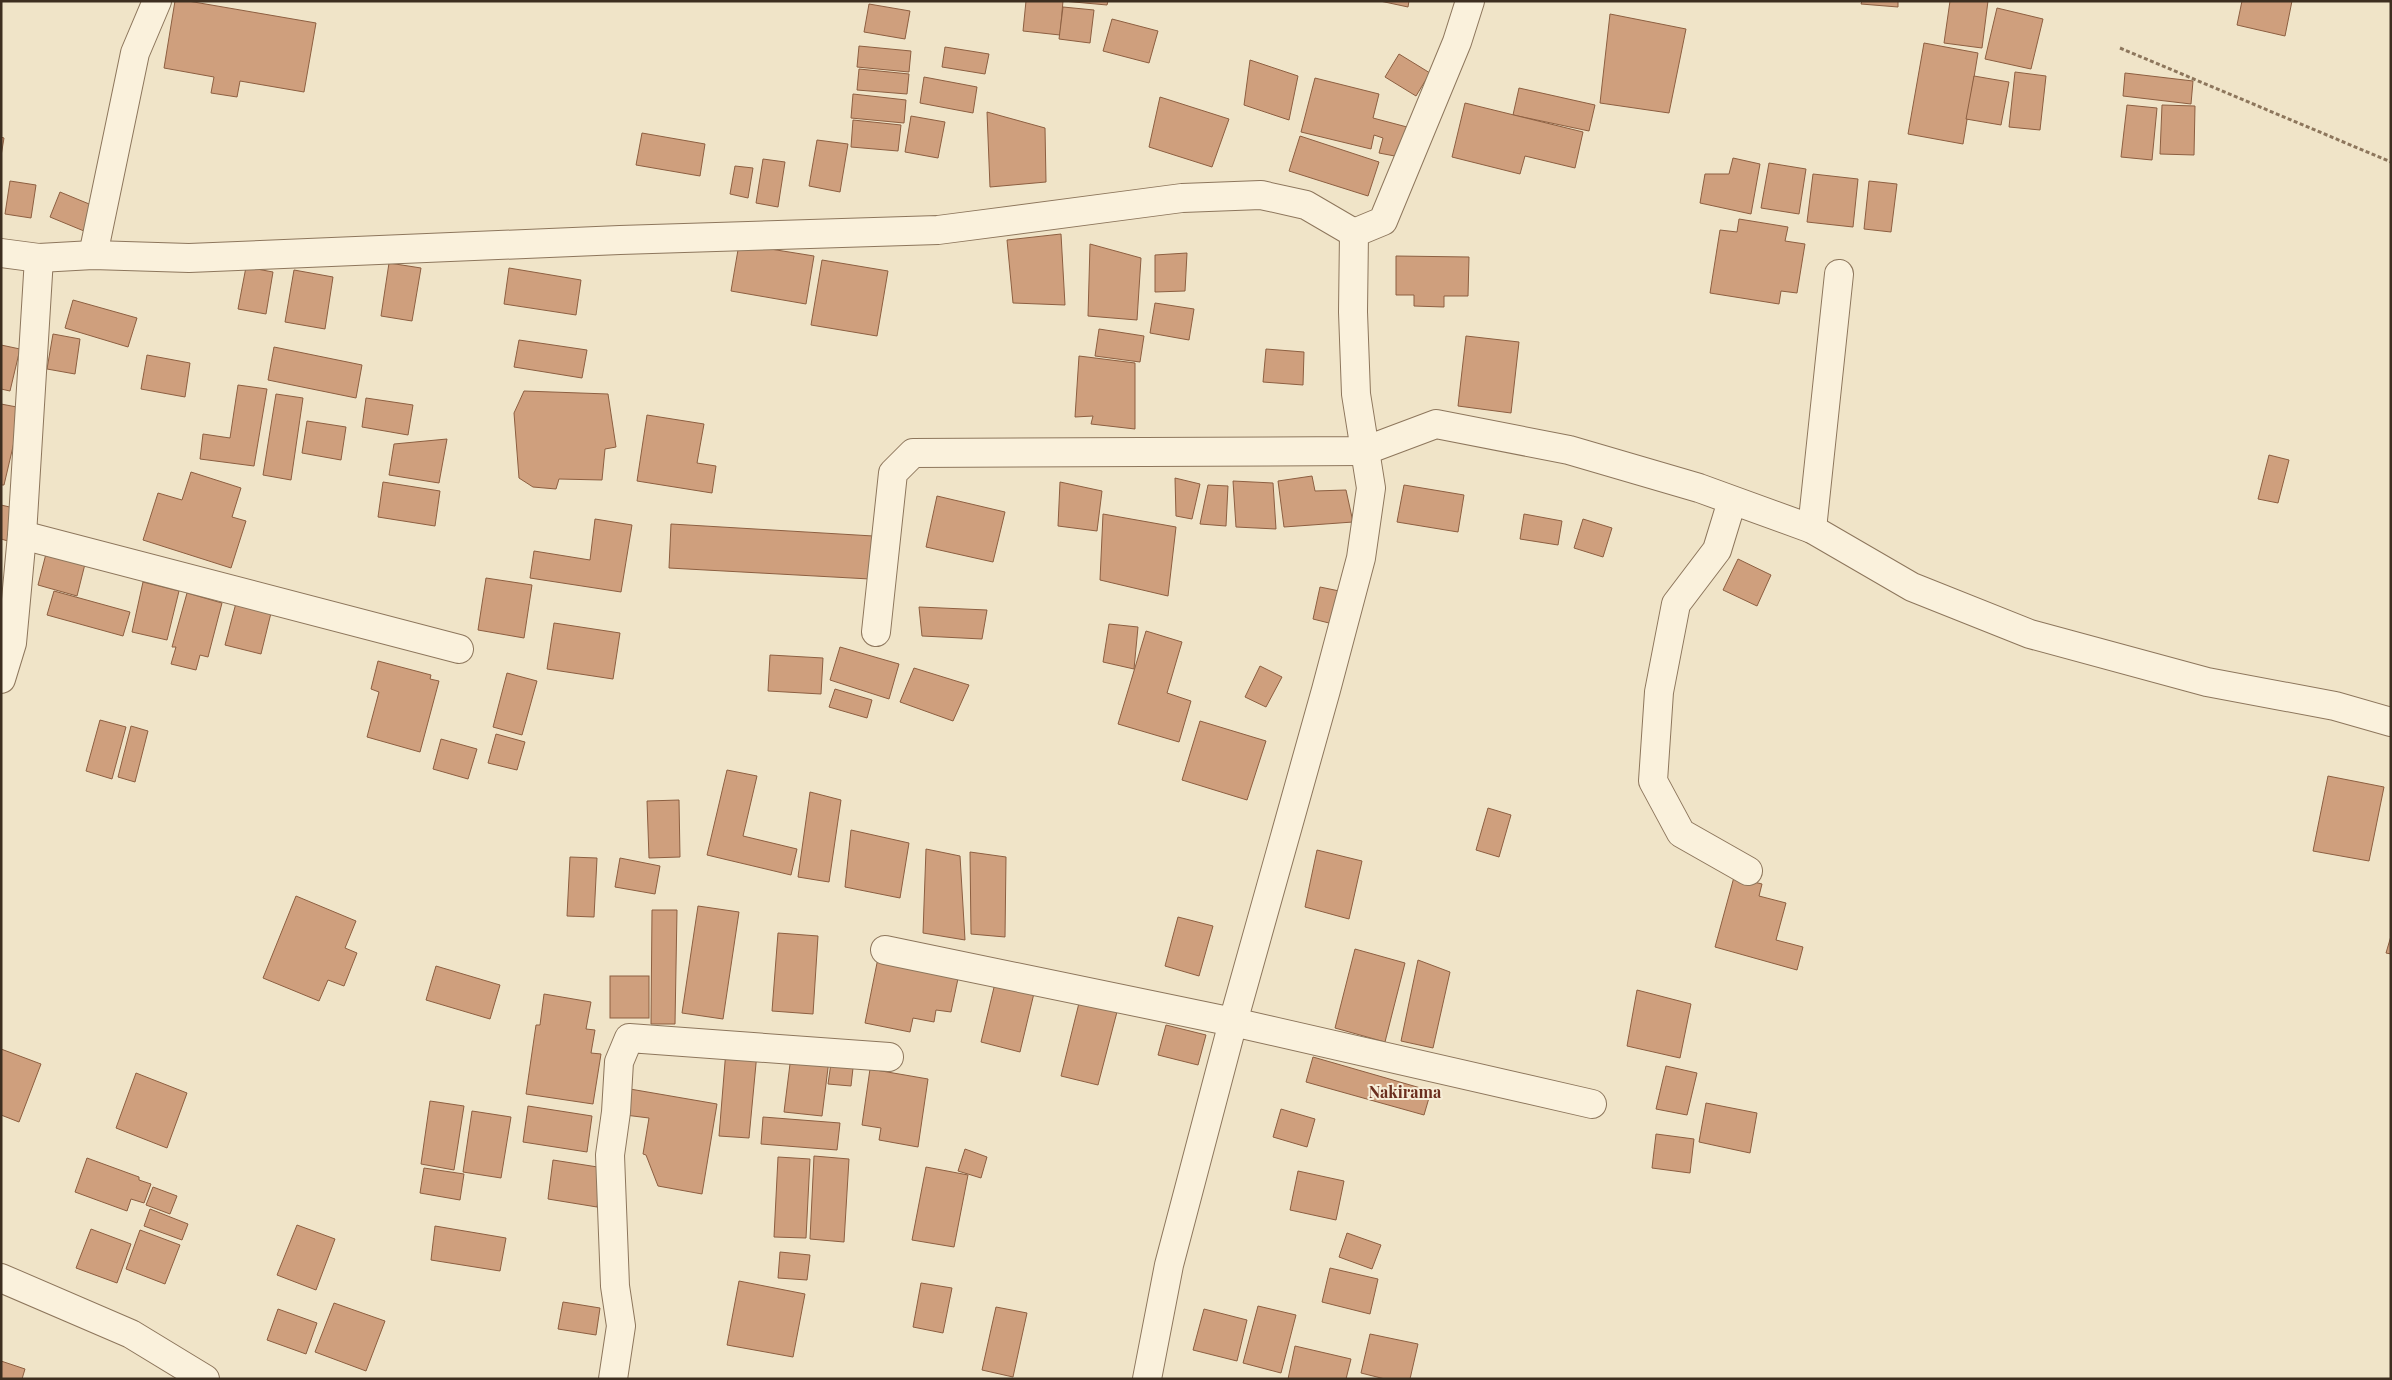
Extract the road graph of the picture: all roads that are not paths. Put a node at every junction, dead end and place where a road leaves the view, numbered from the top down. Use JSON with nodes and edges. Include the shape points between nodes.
{"nodes":[{"id":1,"x":157,"y":1,"type":"edge"},
{"id":2,"x":1470,"y":1,"type":"edge"},
{"id":3,"x":1354,"y":233,"type":"junction"},
{"id":4,"x":1,"y":253,"type":"edge"},
{"id":5,"x":93,"y":255,"type":"junction"},
{"id":6,"x":39,"y":258,"type":"junction"},
{"id":7,"x":1839,"y":274,"type":"dead end"},
{"id":8,"x":1364,"y":451,"type":"junction"},
{"id":9,"x":1732,"y":501,"type":"junction"},
{"id":10,"x":1812,"y":529,"type":"junction"},
{"id":11,"x":22,"y":535,"type":"junction"},
{"id":12,"x":876,"y":632,"type":"dead end"},
{"id":13,"x":459,"y":649,"type":"dead end"},
{"id":14,"x":1,"y":679,"type":"edge"},
{"id":15,"x":2391,"y":722,"type":"edge"},
{"id":16,"x":1748,"y":871,"type":"dead end"},
{"id":17,"x":885,"y":950,"type":"dead end"},
{"id":18,"x":1232,"y":1022,"type":"junction"},
{"id":19,"x":888,"y":1057,"type":"dead end"},
{"id":20,"x":1592,"y":1104,"type":"dead end"},
{"id":21,"x":1,"y":1278,"type":"edge"},
{"id":22,"x":205,"y":1379,"type":"edge"},
{"id":23,"x":612,"y":1379,"type":"edge"},
{"id":24,"x":1148,"y":1379,"type":"edge"}],
"edges":[{"from":1,"to":5,"type":"street","via":[[135,53]]},
{"from":2,"to":3,"type":"street","via":[[1383,221]]},
{"from":3,"to":5,"type":"street","via":[[1306,205],[1261,195],[1182,198],[938,230],[189,258]]},
{"from":3,"to":8,"type":"street","via":[[1356,394]]},
{"from":4,"to":6,"type":"street"},
{"from":5,"to":6,"type":"street"},
{"from":6,"to":11,"type":"street"},
{"from":7,"to":10,"type":"street"},
{"from":8,"to":9,"type":"street","via":[[1436,424],[1569,450],[1699,488]]},
{"from":8,"to":12,"type":"street","via":[[914,452],[893,473]]},
{"from":8,"to":18,"type":"street","via":[[1372,488],[1361,558]]},
{"from":9,"to":10,"type":"street"},
{"from":9,"to":16,"type":"street","via":[[1717,550],[1676,604],[1659,692],[1653,781],[1681,833]]},
{"from":10,"to":15,"type":"street","via":[[1912,586],[2030,634],[2207,682],[2335,706]]},
{"from":11,"to":13,"type":"street"},
{"from":11,"to":14,"type":"street","via":[[12,643]]},
{"from":17,"to":18,"type":"street"},
{"from":18,"to":20,"type":"street"},
{"from":18,"to":24,"type":"street","via":[[1169,1265]]},
{"from":19,"to":23,"type":"street","via":[[629,1038],[619,1062],[610,1155],[615,1286],[622,1326]]},
{"from":21,"to":22,"type":"street","via":[[131,1334]]}]}
